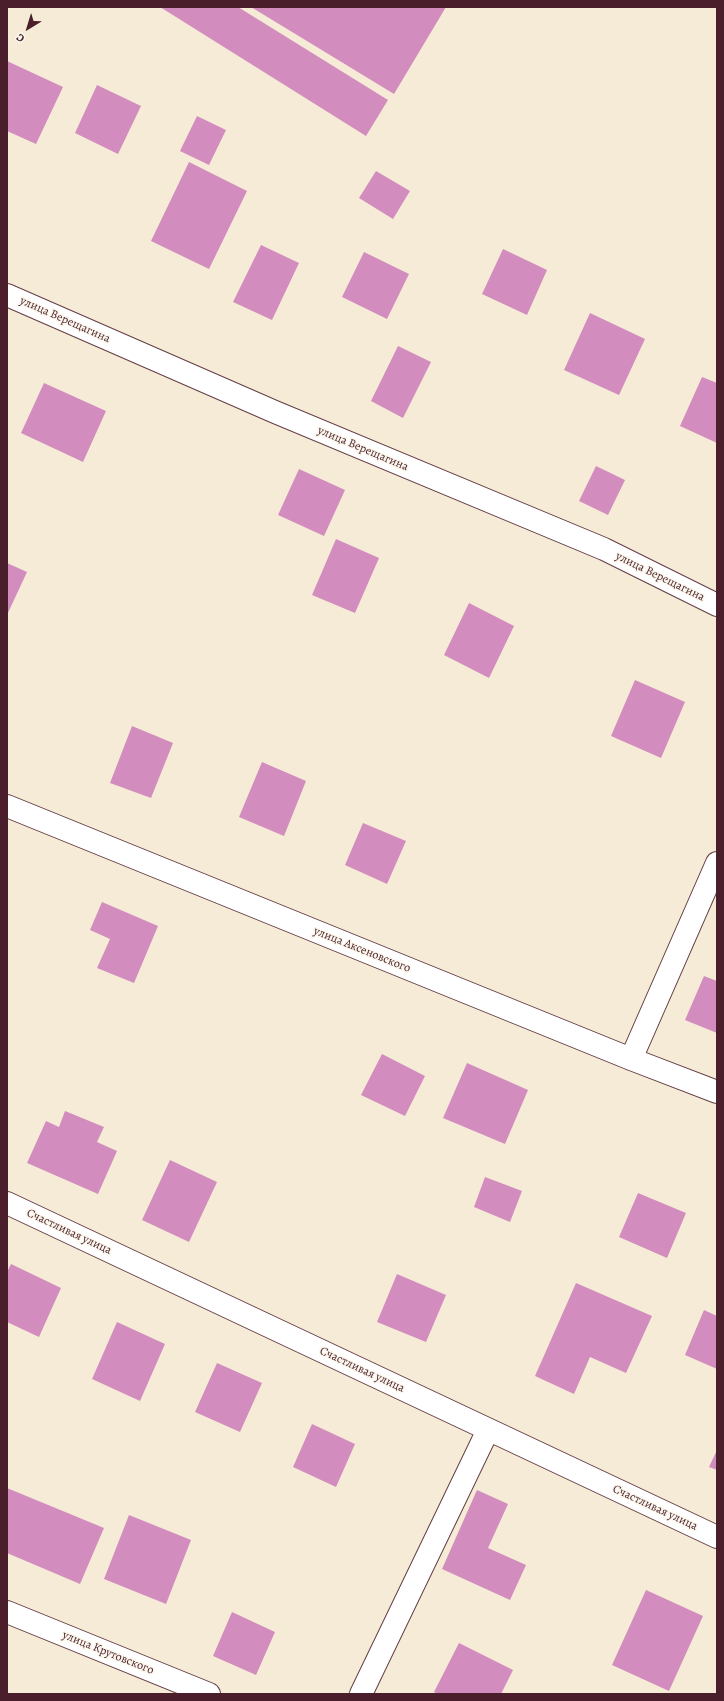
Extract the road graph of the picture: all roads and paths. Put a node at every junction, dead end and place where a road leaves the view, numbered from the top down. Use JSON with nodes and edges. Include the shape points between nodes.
{"nodes":[{"id":1,"x":7,"y":295,"type":"edge"},
{"id":2,"x":717,"y":605,"type":"edge"},
{"id":3,"x":7,"y":806,"type":"edge"},
{"id":4,"x":717,"y":863,"type":"edge"},
{"id":5,"x":631,"y":1059,"type":"junction"},
{"id":6,"x":717,"y":1092,"type":"edge"},
{"id":7,"x":7,"y":1203,"type":"edge"},
{"id":8,"x":488,"y":1430,"type":"junction"},
{"id":9,"x":717,"y":1537,"type":"edge"},
{"id":10,"x":7,"y":1612,"type":"edge"},
{"id":11,"x":209,"y":1694,"type":"edge"},
{"id":12,"x":361,"y":1694,"type":"edge"}],
"edges":[{"from":1,"to":2,"type":"street","name":"улица Верещагина","via":[[275,412],[604,549]]},
{"from":3,"to":5,"type":"street","name":"улица Аксеновского"},
{"from":4,"to":5,"type":"street"},
{"from":5,"to":6,"type":"street","name":"улица Аксеновского"},
{"from":7,"to":8,"type":"street","name":"Счастливая улица"},
{"from":8,"to":9,"type":"street","name":"Счастливая улица"},
{"from":8,"to":12,"type":"street"},
{"from":10,"to":11,"type":"street","name":"улица Крутовского"}]}
